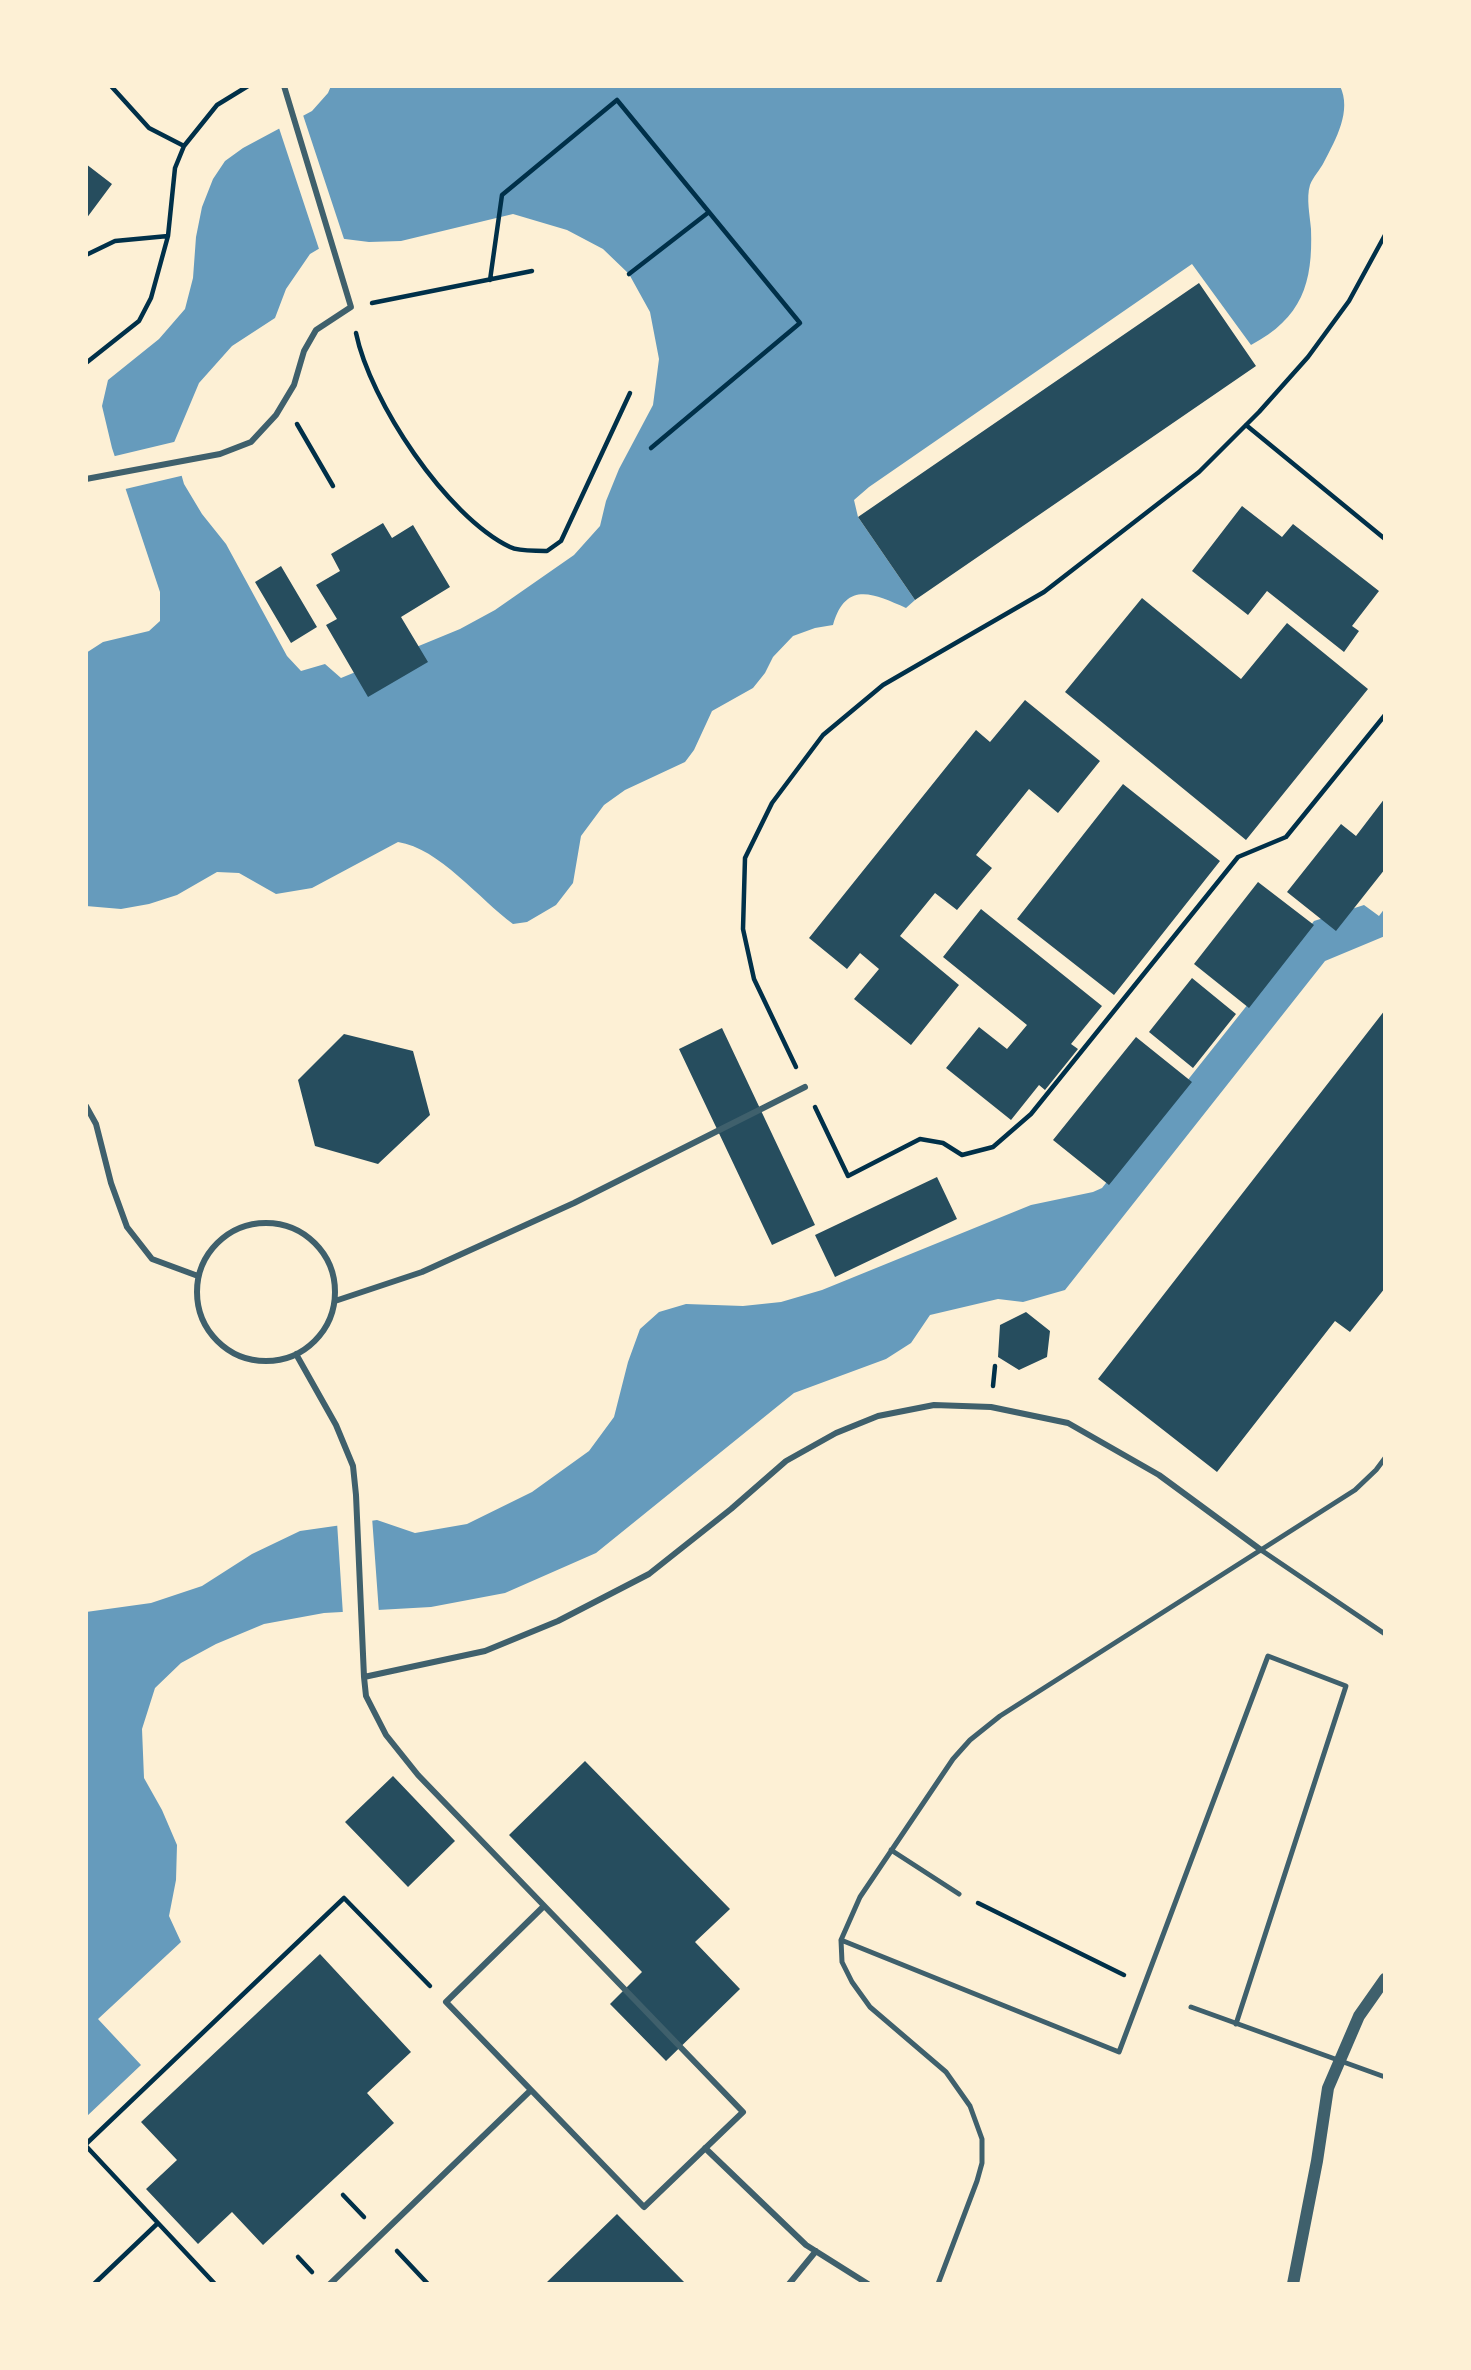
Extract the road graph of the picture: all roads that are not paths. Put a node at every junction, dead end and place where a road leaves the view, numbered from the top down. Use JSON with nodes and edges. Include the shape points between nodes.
{"nodes":[{"id":1,"x":285,"y":86,"type":"edge"},
{"id":2,"x":86,"y":479,"type":"edge"},
{"id":3,"x":805,"y":1087,"type":"road end"},
{"id":4,"x":86,"y":1106,"type":"edge"},
{"id":5,"x":198,"y":1276,"type":"junction"},
{"id":6,"x":335,"y":1301,"type":"junction"},
{"id":7,"x":296,"y":1354,"type":"junction"},
{"id":8,"x":1385,"y":1458,"type":"edge"},
{"id":9,"x":1261,"y":1550,"type":"junction"},
{"id":10,"x":1385,"y":1634,"type":"edge"},
{"id":11,"x":364,"y":1677,"type":"junction"},
{"id":12,"x":891,"y":1850,"type":"junction"},
{"id":13,"x":959,"y":1894,"type":"road end"},
{"id":14,"x":544,"y":1906,"type":"junction"},
{"id":15,"x":841,"y":1940,"type":"junction"},
{"id":16,"x":1385,"y":1979,"type":"edge"},
{"id":17,"x":1191,"y":2007,"type":"dead end"},
{"id":18,"x":1236,"y":2024,"type":"junction"},
{"id":19,"x":1385,"y":2077,"type":"edge"},
{"id":20,"x":531,"y":2091,"type":"junction"},
{"id":21,"x":705,"y":2148,"type":"junction"},
{"id":22,"x":816,"y":2252,"type":"junction"},
{"id":23,"x":330,"y":2284,"type":"edge"},
{"id":24,"x":789,"y":2284,"type":"edge"},
{"id":25,"x":868,"y":2284,"type":"edge"},
{"id":26,"x":938,"y":2284,"type":"edge"},
{"id":27,"x":1293,"y":2284,"type":"edge"}],
"edges":[{"from":1,"to":2,"type":"street","via":[[351,307],[316,330],[294,385],[276,415],[251,442],[220,454]]},
{"from":3,"to":6,"type":"street","via":[[574,1203],[422,1272]]},
{"from":4,"to":5,"type":"street","via":[[96,1124],[127,1227],[152,1259]]},
{"from":5,"to":6,"type":"street","via":[[206,1254],[222,1237],[243,1225],[289,1226],[310,1237],[326,1255]]},
{"from":5,"to":7,"type":"street","via":[[196,1298],[214,1339],[232,1353],[253,1360],[275,1361]]},
{"from":6,"to":7,"type":"street","via":[[328,1324],[315,1342]]},
{"from":7,"to":11,"type":"street","via":[[353,1466]]},
{"from":8,"to":9,"type":"lane","via":[[1355,1490]]},
{"from":9,"to":10,"type":"lane"},
{"from":9,"to":11,"type":"street","via":[[1159,1475],[1068,1423],[991,1407],[934,1405],[877,1416],[826,1438],[786,1461],[649,1574],[558,1621],[485,1651]]},
{"from":9,"to":12,"type":"lane","via":[[1000,1716],[970,1740]]},
{"from":11,"to":14,"type":"street","via":[[366,1696],[386,1735],[418,1775]]},
{"from":12,"to":13,"type":"lane"},
{"from":12,"to":15,"type":"lane","via":[[860,1897]]},
{"from":14,"to":20,"type":"street","via":[[446,2001]]},
{"from":14,"to":21,"type":"street","via":[[743,2112]]},
{"from":15,"to":18,"type":"lane","via":[[1119,2052],[1268,1656],[1346,1686]]},
{"from":15,"to":26,"type":"lane","via":[[842,1962],[852,1982],[870,2007],[946,2073],[971,2106],[982,2139],[977,2181]]},
{"from":16,"to":27,"type":"street","via":[[1359,2016],[1328,2088]]},
{"from":17,"to":18,"type":"lane"},
{"from":18,"to":19,"type":"lane"},
{"from":20,"to":21,"type":"street","via":[[644,2207]]},
{"from":20,"to":23,"type":"street"},
{"from":21,"to":22,"type":"street"},
{"from":22,"to":24,"type":"street"},
{"from":22,"to":25,"type":"street"}]}
